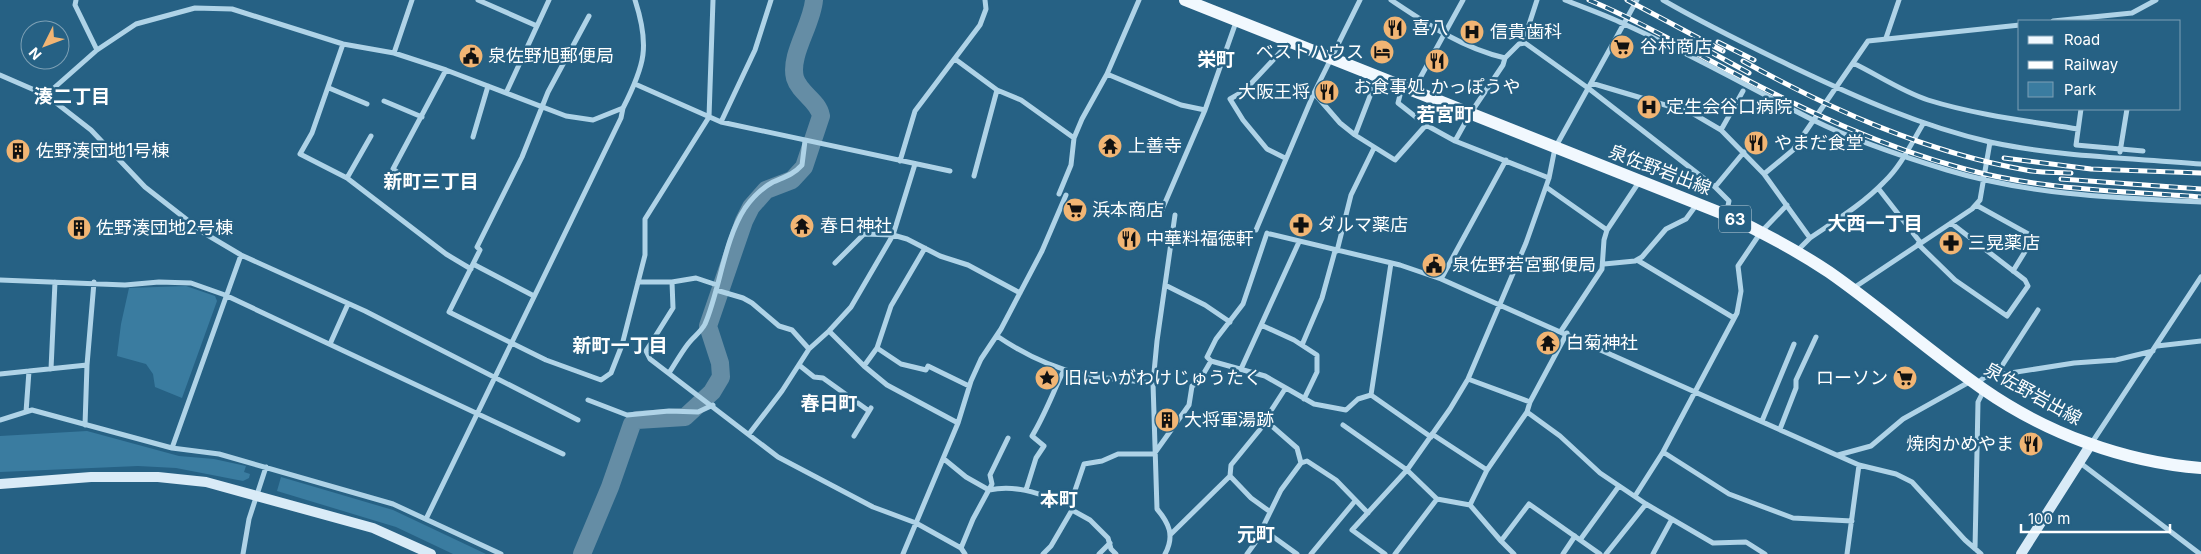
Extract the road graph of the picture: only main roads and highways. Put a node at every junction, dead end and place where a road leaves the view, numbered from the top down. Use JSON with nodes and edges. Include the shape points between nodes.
{"nodes":[{"id":1,"x":1186,"y":0,"type":"edge"},
{"id":2,"x":2201,"y":468,"type":"edge"}],
"edges":[{"from":1,"to":2,"type":"main road","name":"泉佐野岩出線","number":"63","via":[[1726,215],[1797,251],[1977,385],[2052,428],[2120,454]]}]}
